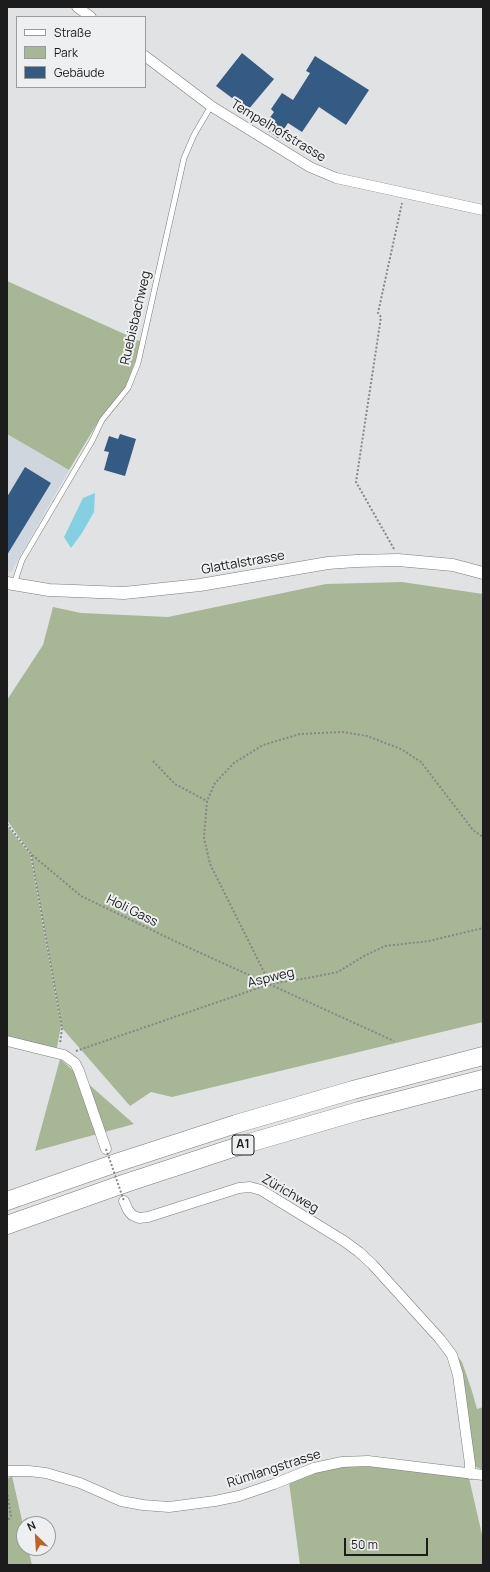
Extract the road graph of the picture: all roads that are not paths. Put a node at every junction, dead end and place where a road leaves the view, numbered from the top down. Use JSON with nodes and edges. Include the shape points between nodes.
{"nodes":[{"id":1,"x":77,"y":7,"type":"edge"},
{"id":2,"x":90,"y":16,"type":"edge"},
{"id":3,"x":146,"y":57,"type":"edge"},
{"id":4,"x":211,"y":106,"type":"junction"},
{"id":5,"x":483,"y":210,"type":"edge"},
{"id":6,"x":483,"y":572,"type":"edge"},
{"id":7,"x":11,"y":584,"type":"edge"},
{"id":8,"x":7,"y":1040,"type":"edge"},
{"id":9,"x":483,"y":1056,"type":"edge"},
{"id":10,"x":483,"y":1079,"type":"edge"},
{"id":11,"x":106,"y":1148,"type":"road end"},
{"id":12,"x":124,"y":1200,"type":"road end"},
{"id":13,"x":7,"y":1201,"type":"edge"},
{"id":14,"x":7,"y":1224,"type":"edge"},
{"id":15,"x":7,"y":1471,"type":"edge"},
{"id":16,"x":470,"y":1474,"type":"junction"},
{"id":17,"x":483,"y":1476,"type":"edge"}],
"edges":[{"from":1,"to":2,"type":"street"},
{"from":3,"to":4,"type":"street","name":"Tempelhofstrasse"},
{"from":4,"to":5,"type":"street","name":"Tempelhofstrasse","via":[[310,167],[336,178]]},
{"from":4,"to":7,"type":"lane","name":"Ruebisbachweg","via":[[184,158],[138,363],[128,388],[102,420],[22,560]]},
{"from":6,"to":7,"type":"street","name":"Glattalstrasse","via":[[453,565],[398,560],[356,561],[328,563],[200,585],[124,593],[49,590]]},
{"from":8,"to":11,"type":"street","via":[[61,1055],[74,1064],[79,1071]]},
{"from":9,"to":13,"type":"highway","number":"A1","via":[[236,1124]]},
{"from":10,"to":14,"type":"highway","number":"A1","via":[[359,1111],[235,1148]]},
{"from":12,"to":16,"type":"street","name":"Zürichweg","via":[[132,1215],[140,1218],[239,1188],[250,1187],[260,1190],[359,1252],[452,1355],[458,1375]]},
{"from":15,"to":16,"type":"street","name":"Rümlangstrasse","via":[[46,1473],[80,1483],[121,1501],[169,1506],[239,1496],[314,1468],[342,1462],[368,1461]]},
{"from":16,"to":17,"type":"street","name":"Rümlangstrasse"}]}
